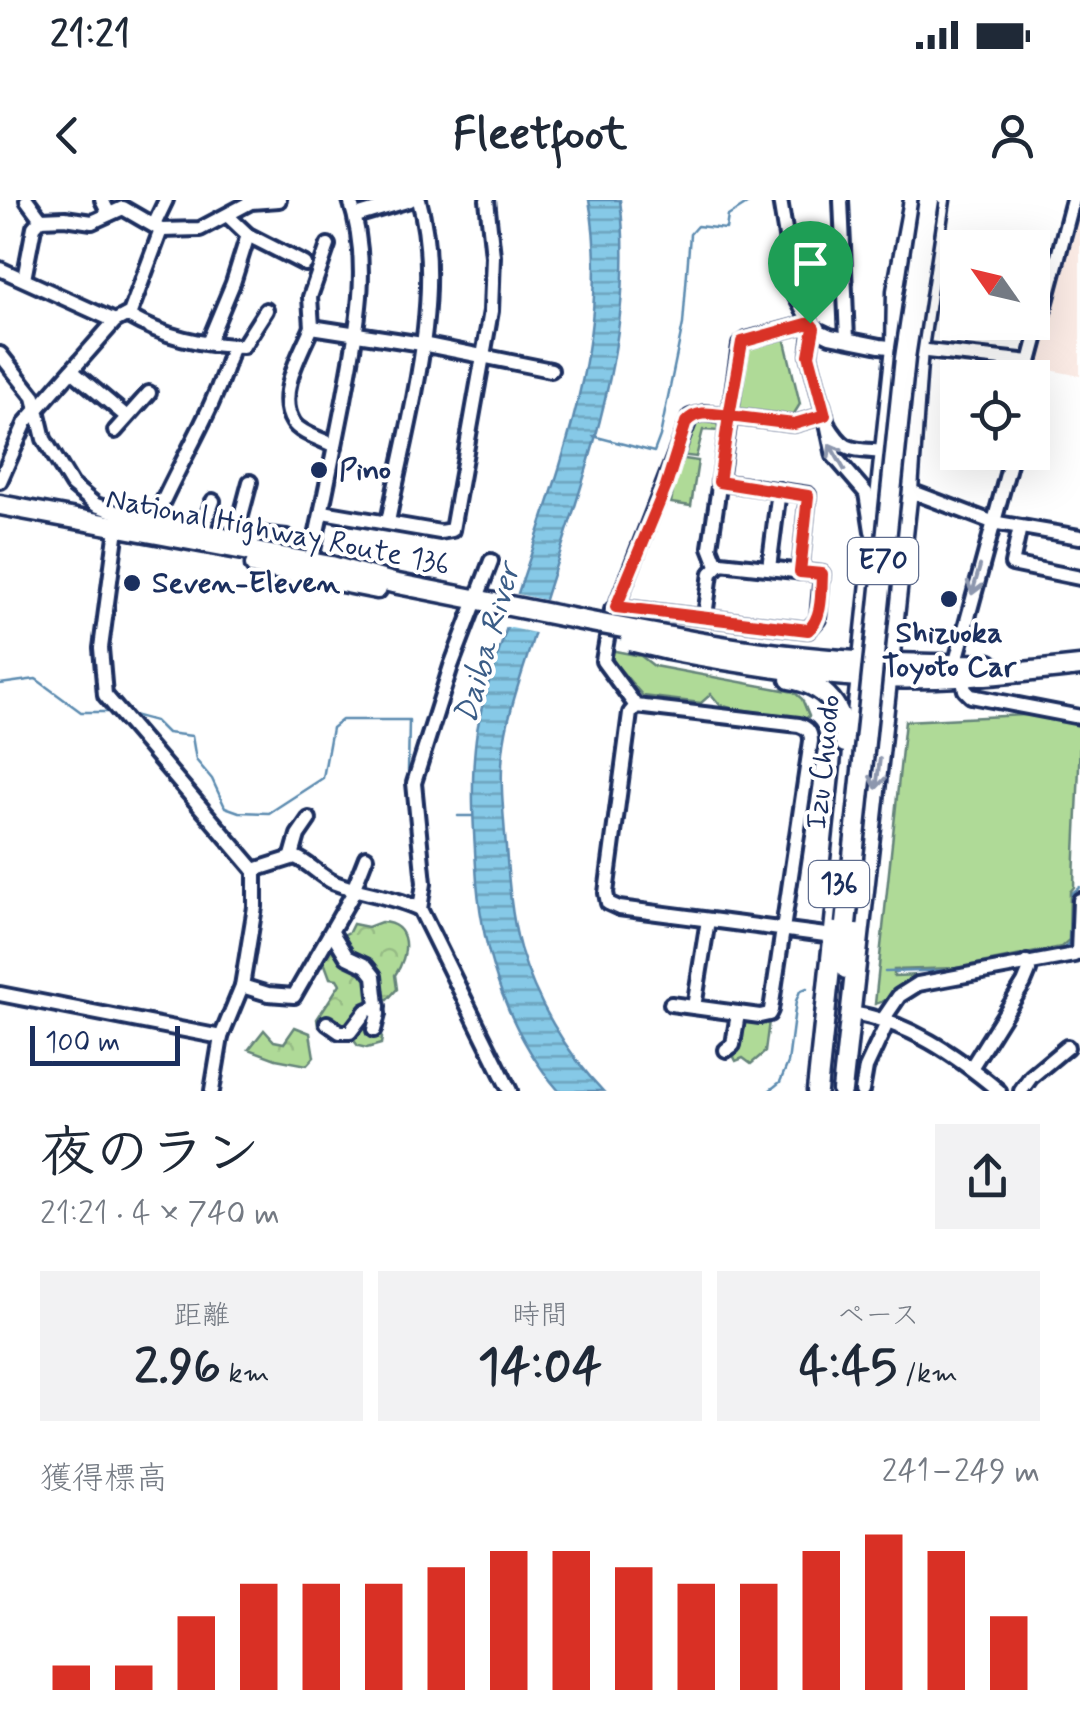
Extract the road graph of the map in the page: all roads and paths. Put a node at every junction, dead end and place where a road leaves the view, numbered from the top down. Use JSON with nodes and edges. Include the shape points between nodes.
{"nodes":[{"id":1,"x":28,"y":200,"type":"edge"},
{"id":2,"x":102,"y":200,"type":"edge"},
{"id":3,"x":166,"y":200,"type":"edge"},
{"id":4,"x":278,"y":200,"type":"edge"},
{"id":5,"x":350,"y":200,"type":"edge"},
{"id":6,"x":410,"y":200,"type":"edge"},
{"id":7,"x":419,"y":200,"type":"edge"},
{"id":8,"x":486,"y":200,"type":"edge"},
{"id":9,"x":780,"y":200,"type":"edge"},
{"id":10,"x":841,"y":200,"type":"edge"},
{"id":11,"x":914,"y":200,"type":"edge"},
{"id":12,"x":929,"y":200,"type":"edge"},
{"id":13,"x":940,"y":200,"type":"edge"},
{"id":14,"x":1057,"y":200,"type":"edge"},
{"id":15,"x":1072,"y":201,"type":"edge"},
{"id":16,"x":109,"y":214,"type":"junction"},
{"id":17,"x":228,"y":216,"type":"junction"},
{"id":18,"x":356,"y":216,"type":"junction"},
{"id":19,"x":40,"y":219,"type":"junction"},
{"id":20,"x":158,"y":228,"type":"junction"},
{"id":21,"x":248,"y":236,"type":"junction"},
{"id":22,"x":328,"y":245,"type":"dead end"},
{"id":23,"x":305,"y":264,"type":"dead end"},
{"id":24,"x":0,"y":269,"type":"edge"},
{"id":25,"x":24,"y":280,"type":"junction"},
{"id":26,"x":266,"y":310,"type":"dead end"},
{"id":27,"x":122,"y":319,"type":"junction"},
{"id":28,"x":812,"y":325,"type":"junction"},
{"id":29,"x":312,"y":327,"type":"junction"},
{"id":30,"x":356,"y":333,"type":"junction"},
{"id":31,"x":847,"y":339,"type":"junction"},
{"id":32,"x":208,"y":343,"type":"junction"},
{"id":33,"x":422,"y":344,"type":"junction"},
{"id":34,"x":232,"y":346,"type":"junction"},
{"id":35,"x":896,"y":347,"type":"junction"},
{"id":36,"x":918,"y":348,"type":"junction"},
{"id":37,"x":0,"y":354,"type":"edge"},
{"id":38,"x":485,"y":357,"type":"junction"},
{"id":39,"x":1014,"y":360,"type":"edge"},
{"id":40,"x":1031,"y":360,"type":"edge"},
{"id":41,"x":551,"y":370,"type":"dead end"},
{"id":42,"x":72,"y":371,"type":"junction"},
{"id":43,"x":148,"y":393,"type":"dead end"},
{"id":44,"x":38,"y":408,"type":"junction"},
{"id":45,"x":729,"y":416,"type":"junction"},
{"id":46,"x":128,"y":418,"type":"junction"},
{"id":47,"x":826,"y":419,"type":"junction"},
{"id":48,"x":116,"y":431,"type":"dead end"},
{"id":49,"x":335,"y":446,"type":"junction"},
{"id":50,"x":884,"y":452,"type":"junction"},
{"id":51,"x":1008,"y":470,"type":"edge"},
{"id":52,"x":0,"y":481,"type":"edge"},
{"id":53,"x":250,"y":482,"type":"dead end"},
{"id":54,"x":719,"y":482,"type":"junction"},
{"id":55,"x":779,"y":490,"type":"junction"},
{"id":56,"x":908,"y":490,"type":"junction"},
{"id":57,"x":213,"y":501,"type":"dead end"},
{"id":58,"x":0,"y":508,"type":"edge"},
{"id":59,"x":322,"y":512,"type":"junction"},
{"id":60,"x":154,"y":519,"type":"junction"},
{"id":61,"x":388,"y":522,"type":"junction"},
{"id":62,"x":992,"y":522,"type":"junction"},
{"id":63,"x":116,"y":525,"type":"junction"},
{"id":64,"x":1020,"y":527,"type":"junction"},
{"id":65,"x":201,"y":532,"type":"junction"},
{"id":66,"x":234,"y":535,"type":"junction"},
{"id":67,"x":1080,"y":536,"type":"edge"},
{"id":68,"x":287,"y":537,"type":"dead end"},
{"id":69,"x":253,"y":541,"type":"dead end"},
{"id":70,"x":874,"y":543,"type":"junction"},
{"id":71,"x":491,"y":561,"type":"dead end"},
{"id":72,"x":717,"y":565,"type":"junction"},
{"id":73,"x":769,"y":568,"type":"junction"},
{"id":74,"x":309,"y":569,"type":"junction"},
{"id":75,"x":800,"y":572,"type":"junction"},
{"id":76,"x":1080,"y":578,"type":"edge"},
{"id":77,"x":478,"y":604,"type":"junction"},
{"id":78,"x":616,"y":607,"type":"junction"},
{"id":79,"x":705,"y":616,"type":"junction"},
{"id":80,"x":670,"y":644,"type":"junction"},
{"id":81,"x":1080,"y":656,"type":"edge"},
{"id":82,"x":730,"y":662,"type":"junction"},
{"id":83,"x":1080,"y":666,"type":"edge"},
{"id":84,"x":861,"y":670,"type":"junction"},
{"id":85,"x":889,"y":670,"type":"junction"},
{"id":86,"x":958,"y":671,"type":"junction"},
{"id":87,"x":636,"y":706,"type":"junction"},
{"id":88,"x":1080,"y":718,"type":"edge"},
{"id":89,"x":309,"y":819,"type":"dead end"},
{"id":90,"x":292,"y":856,"type":"junction"},
{"id":91,"x":366,"y":856,"type":"dead end"},
{"id":92,"x":841,"y":863,"type":"junction"},
{"id":93,"x":254,"y":870,"type":"junction"},
{"id":94,"x":354,"y":890,"type":"junction"},
{"id":95,"x":1080,"y":900,"type":"edge"},
{"id":96,"x":420,"y":909,"type":"junction"},
{"id":97,"x":708,"y":920,"type":"junction"},
{"id":98,"x":840,"y":930,"type":"junction"},
{"id":99,"x":783,"y":931,"type":"junction"},
{"id":100,"x":332,"y":934,"type":"junction"},
{"id":101,"x":1028,"y":962,"type":"junction"},
{"id":102,"x":242,"y":986,"type":"junction"},
{"id":103,"x":0,"y":994,"type":"edge"},
{"id":104,"x":671,"y":1004,"type":"dead end"},
{"id":105,"x":378,"y":1006,"type":"junction"},
{"id":106,"x":694,"y":1007,"type":"junction"},
{"id":107,"x":738,"y":1013,"type":"junction"},
{"id":108,"x":851,"y":1013,"type":"junction"},
{"id":109,"x":886,"y":1020,"type":"junction"},
{"id":110,"x":327,"y":1023,"type":"dead end"},
{"id":111,"x":374,"y":1030,"type":"dead end"},
{"id":112,"x":221,"y":1036,"type":"junction"},
{"id":113,"x":1067,"y":1046,"type":"dead end"},
{"id":114,"x":726,"y":1050,"type":"dead end"},
{"id":115,"x":971,"y":1068,"type":"junction"},
{"id":116,"x":212,"y":1091,"type":"edge"},
{"id":117,"x":510,"y":1091,"type":"edge"},
{"id":118,"x":814,"y":1091,"type":"edge"},
{"id":119,"x":829,"y":1091,"type":"edge"},
{"id":120,"x":842,"y":1091,"type":"edge"},
{"id":121,"x":862,"y":1091,"type":"edge"},
{"id":122,"x":999,"y":1091,"type":"edge"},
{"id":123,"x":1022,"y":1091,"type":"edge"}],
"edges":[{"from":1,"to":19,"type":"street"},
{"from":2,"to":16,"type":"street"},
{"from":3,"to":20,"type":"street"},
{"from":4,"to":17,"type":"street","via":[[251,202]]},
{"from":5,"to":18,"type":"street"},
{"from":6,"to":18,"type":"street"},
{"from":7,"to":33,"type":"street","via":[[430,283]]},
{"from":8,"to":38,"type":"street","via":[[494,288]]},
{"from":9,"to":28,"type":"street","via":[[796,298]]},
{"from":10,"to":31,"type":"street"},
{"from":11,"to":35,"type":"highway","number":"136","via":[[897,291]]},
{"from":12,"to":98,"type":"highway","number":"E70","bridge":true},
{"from":13,"to":36,"type":"highway","number":"136"},
{"from":14,"to":15,"type":"street"},
{"from":15,"to":40,"type":"street"},
{"from":16,"to":19,"type":"street","via":[[92,222]]},
{"from":16,"to":20,"type":"street","via":[[123,208]]},
{"from":17,"to":20,"type":"street","via":[[200,229]]},
{"from":17,"to":21,"type":"street"},
{"from":18,"to":30,"type":"street","via":[[363,281]]},
{"from":19,"to":25,"type":"street"},
{"from":20,"to":27,"type":"street"},
{"from":21,"to":23,"type":"street"},
{"from":21,"to":32,"type":"street"},
{"from":22,"to":29,"type":"street","via":[[310,297]]},
{"from":24,"to":25,"type":"street"},
{"from":25,"to":27,"type":"street"},
{"from":26,"to":34,"type":"street","via":[[246,344]]},
{"from":27,"to":32,"type":"street"},
{"from":27,"to":42,"type":"street"},
{"from":28,"to":31,"type":"street"},
{"from":28,"to":45,"type":"street","via":[[742,342]]},
{"from":28,"to":47,"type":"street","via":[[809,355]]},
{"from":29,"to":30,"type":"street"},
{"from":29,"to":49,"type":"street","via":[[288,394],[291,418]]},
{"from":30,"to":33,"type":"street"},
{"from":30,"to":49,"type":"street"},
{"from":31,"to":35,"type":"street"},
{"from":32,"to":34,"type":"street"},
{"from":33,"to":38,"type":"street"},
{"from":33,"to":61,"type":"street"},
{"from":34,"to":60,"type":"street","via":[[204,424]]},
{"from":35,"to":36,"type":"street"},
{"from":35,"to":50,"type":"highway","number":"136"},
{"from":36,"to":39,"type":"street"},
{"from":36,"to":56,"type":"highway","number":"136"},
{"from":37,"to":44,"type":"street"},
{"from":38,"to":41,"type":"street"},
{"from":38,"to":61,"type":"street","via":[[452,530]]},
{"from":42,"to":44,"type":"street"},
{"from":42,"to":46,"type":"street"},
{"from":43,"to":46,"type":"street"},
{"from":44,"to":52,"type":"street","via":[[20,430]]},
{"from":44,"to":63,"type":"street","via":[[48,450],[72,485]]},
{"from":45,"to":47,"type":"street","via":[[794,424]]},
{"from":45,"to":54,"type":"street"},
{"from":45,"to":78,"type":"street","via":[[694,414],[686,422]]},
{"from":46,"to":48,"type":"street"},
{"from":47,"to":50,"type":"street","via":[[848,449]]},
{"from":70,"to":47,"type":"street","one_way":true,"via":[[866,493],[834,456]]},
{"from":49,"to":59,"type":"street"},
{"from":50,"to":70,"type":"highway","number":"136"},
{"from":51,"to":62,"type":"street"},
{"from":53,"to":66,"type":"street"},
{"from":54,"to":55,"type":"street"},
{"from":54,"to":72,"type":"street","via":[[710,547]]},
{"from":55,"to":73,"type":"street"},
{"from":55,"to":75,"type":"street","via":[[809,498]]},
{"from":56,"to":62,"type":"street"},
{"from":56,"to":85,"type":"highway","number":"136"},
{"from":57,"to":65,"type":"street"},
{"from":58,"to":63,"type":"highway","name":"National Highway Route 136"},
{"from":59,"to":61,"type":"street"},
{"from":59,"to":74,"type":"street"},
{"from":60,"to":63,"type":"street"},
{"from":60,"to":65,"type":"street"},
{"from":62,"to":64,"type":"street"},
{"from":62,"to":86,"type":"street","one_way":true},
{"from":63,"to":74,"type":"highway","name":"National Highway Route 136"},
{"from":63,"to":93,"type":"street","via":[[102,648],[105,695]]},
{"from":64,"to":67,"type":"street"},
{"from":64,"to":76,"type":"street","via":[[1012,564]]},
{"from":65,"to":66,"type":"street"},
{"from":66,"to":68,"type":"street"},
{"from":66,"to":69,"type":"street"},
{"from":70,"to":84,"type":"highway","number":"136"},
{"from":71,"to":77,"type":"street"},
{"from":72,"to":73,"type":"street"},
{"from":72,"to":79,"type":"street"},
{"from":73,"to":75,"type":"street"},
{"from":74,"to":77,"type":"highway","name":"National Highway Route 136"},
{"from":75,"to":79,"type":"street","via":[[822,574],[818,619],[808,630]]},
{"from":77,"to":80,"type":"highway","name":"National Highway Route 136","bridge":true},
{"from":77,"to":96,"type":"street","via":[[414,782],[424,883]]},
{"from":78,"to":79,"type":"street"},
{"from":78,"to":87,"type":"street","via":[[603,661]]},
{"from":80,"to":82,"type":"highway","name":"National Highway Route 136"},
{"from":80,"to":84,"type":"highway","name":"National Highway Route 136"},
{"from":81,"to":86,"type":"highway","name":"National Highway Route 136"},
{"from":82,"to":84,"type":"highway","name":"National Highway Route 136"},
{"from":82,"to":92,"type":"highway","via":[[809,683],[838,707],[845,736]]},
{"from":83,"to":86,"type":"highway","name":"National Highway Route 136"},
{"from":84,"to":85,"type":"highway","name":"National Highway Route 136"},
{"from":84,"to":92,"type":"highway","name":"Izu Chuodo","number":"136"},
{"from":85,"to":86,"type":"highway","name":"National Highway Route 136"},
{"from":85,"to":108,"type":"highway","name":"Izu Chuodo","number":"136","one_way":true},
{"from":86,"to":88,"type":"street","via":[[971,696]]},
{"from":87,"to":97,"type":"street","via":[[606,898],[619,908]]},
{"from":87,"to":99,"type":"street","via":[[810,731]]},
{"from":89,"to":90,"type":"street"},
{"from":90,"to":93,"type":"street"},
{"from":90,"to":94,"type":"street"},
{"from":91,"to":94,"type":"street"},
{"from":92,"to":98,"type":"highway","name":"Izu Chuodo","number":"136"},
{"from":93,"to":102,"type":"street","via":[[256,906]]},
{"from":94,"to":96,"type":"street"},
{"from":94,"to":100,"type":"street"},
{"from":95,"to":101,"type":"street","via":[[1078,952]]},
{"from":96,"to":117,"type":"street"},
{"from":97,"to":99,"type":"street"},
{"from":97,"to":106,"type":"street"},
{"from":98,"to":99,"type":"street"},
{"from":98,"to":118,"type":"highway","name":"Izu Chuodo","number":"136"},
{"from":98,"to":119,"type":"highway"},
{"from":99,"to":107,"type":"street","via":[[770,1014]]},
{"from":100,"to":102,"type":"street","via":[[294,996]]},
{"from":100,"to":105,"type":"street","via":[[346,962],[371,970]]},
{"from":101,"to":109,"type":"street","via":[[918,984],[898,996]]},
{"from":101,"to":115,"type":"street","via":[[1024,983]]},
{"from":102,"to":112,"type":"street"},
{"from":103,"to":112,"type":"street"},
{"from":104,"to":106,"type":"street"},
{"from":105,"to":110,"type":"street","via":[[350,1032]]},
{"from":105,"to":111,"type":"street"},
{"from":106,"to":107,"type":"street"},
{"from":107,"to":114,"type":"street","via":[[733,1045]]},
{"from":108,"to":109,"type":"street"},
{"from":108,"to":120,"type":"highway","name":"Izu Chuodo","number":"136"},
{"from":109,"to":115,"type":"street"},
{"from":109,"to":121,"type":"street"},
{"from":112,"to":116,"type":"street"},
{"from":113,"to":123,"type":"street"},
{"from":115,"to":122,"type":"street"}]}
